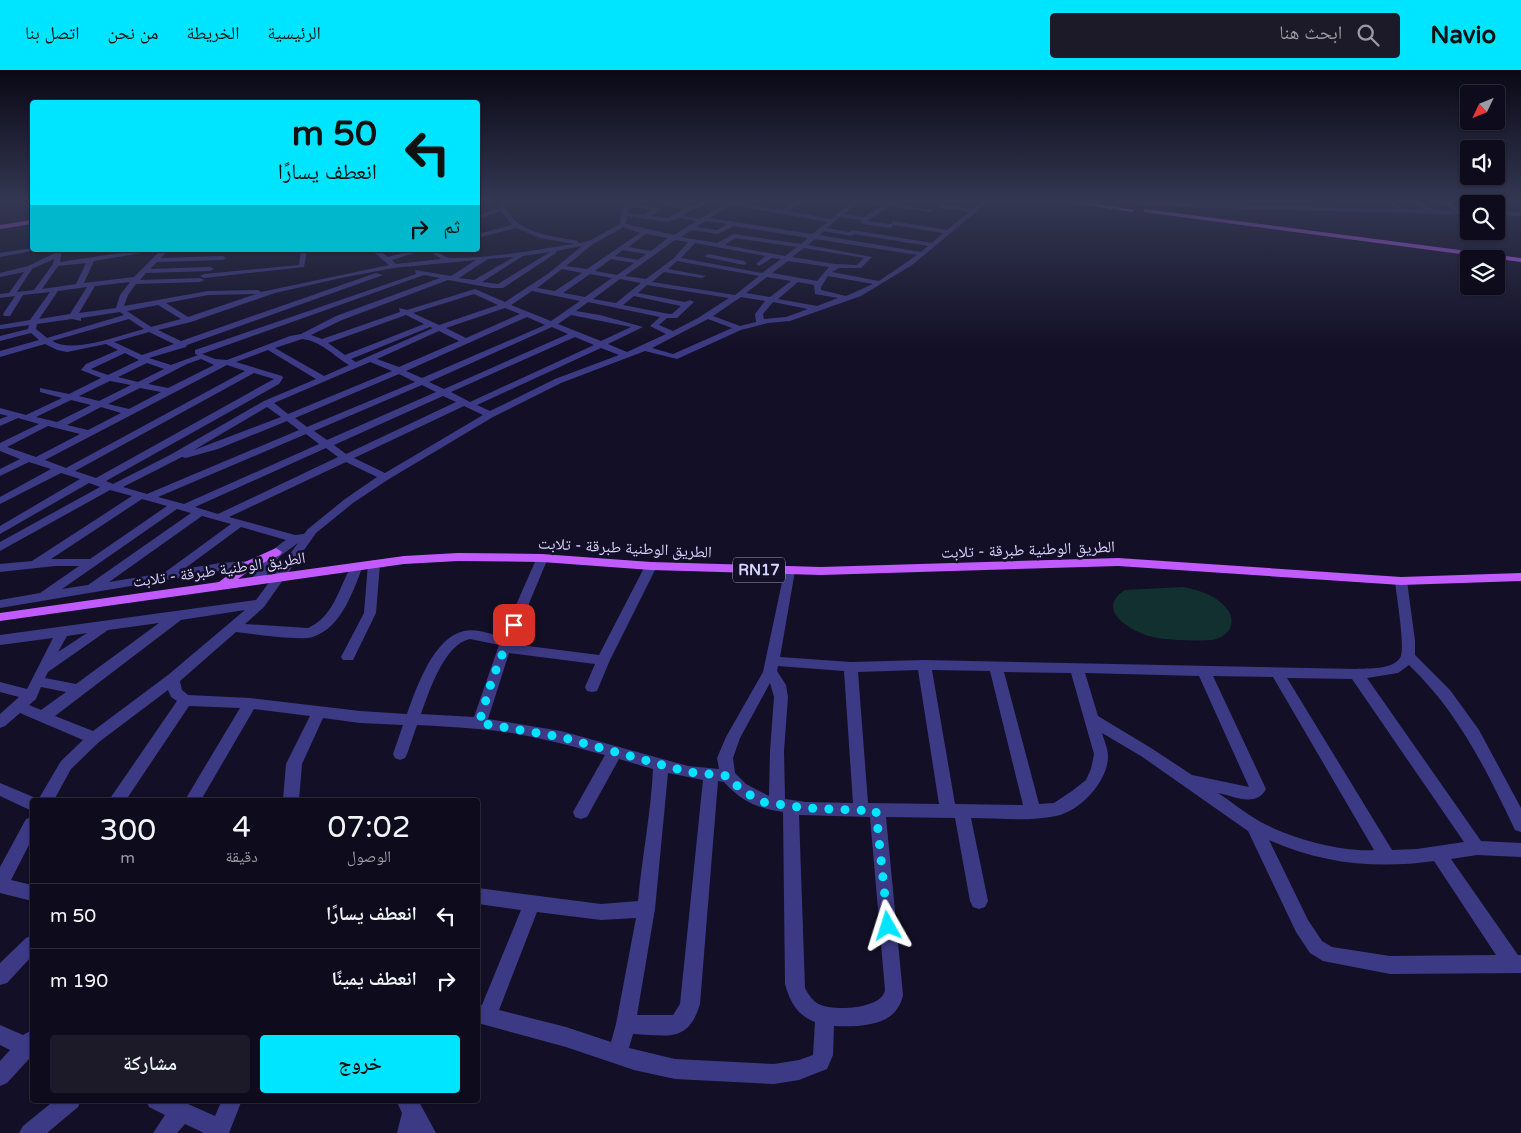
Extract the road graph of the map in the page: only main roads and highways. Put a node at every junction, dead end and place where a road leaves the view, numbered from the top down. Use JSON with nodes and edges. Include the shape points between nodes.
{"nodes":[{"id":1,"x":1462,"y":250,"type":"edge"},
{"id":2,"x":1521,"y":258,"type":"edge"},
{"id":3,"x":276,"y":552,"type":"road end"},
{"id":4,"x":1521,"y":577,"type":"edge"},
{"id":5,"x":222,"y":586,"type":"junction"},
{"id":6,"x":0,"y":617,"type":"edge"}],
"edges":[{"from":1,"to":2,"type":"main road"},
{"from":3,"to":5,"type":"main road","via":[[250,565]]},
{"from":4,"to":5,"type":"main road","name":"الطريق الوطنية طبرقة - تلابت","number":"RN17","via":[[1401,582],[1118,562],[789,571],[542,558],[458,557],[404,560]]},
{"from":5,"to":6,"type":"main road","name":"الطريق الوطنية طبرقة - تلابت","number":"RN17"}]}
